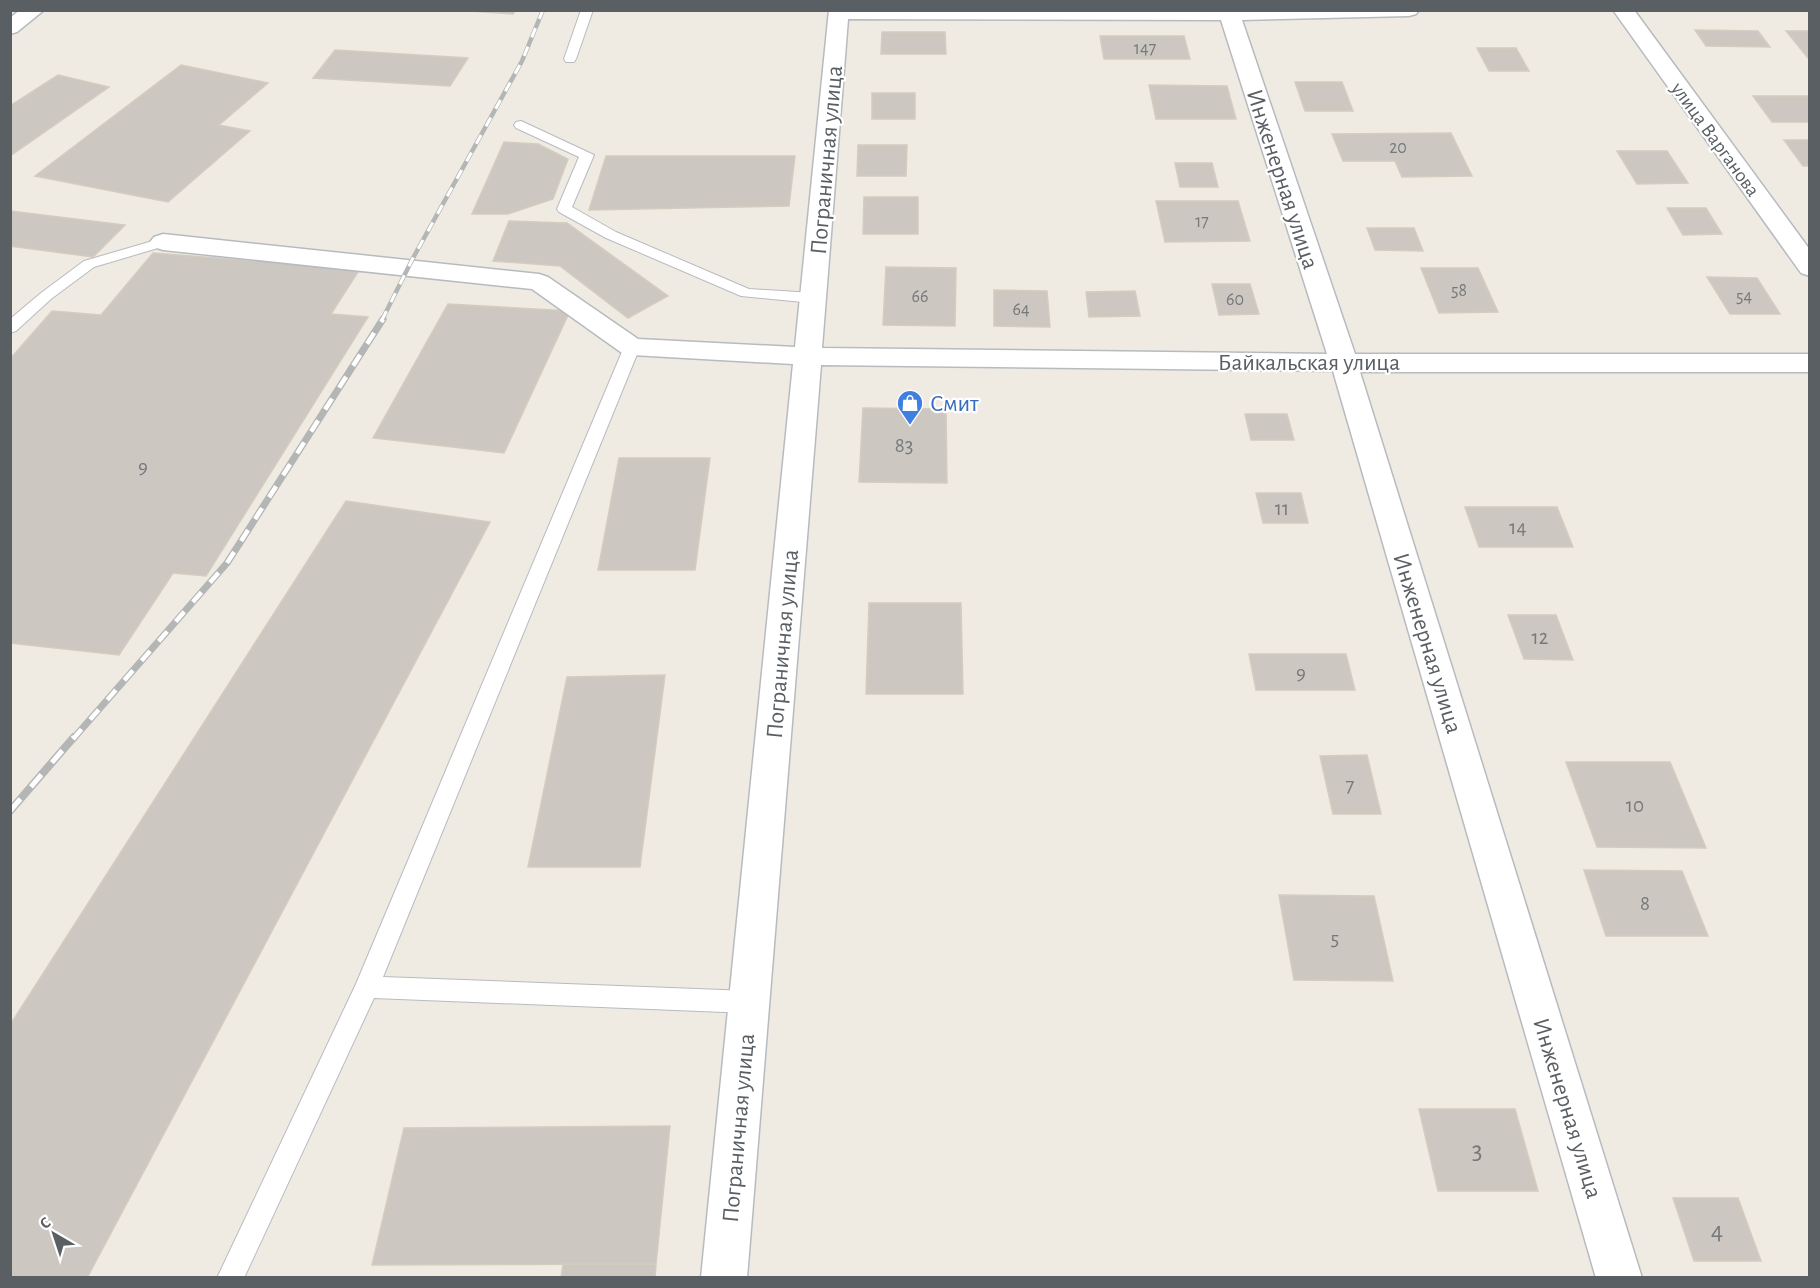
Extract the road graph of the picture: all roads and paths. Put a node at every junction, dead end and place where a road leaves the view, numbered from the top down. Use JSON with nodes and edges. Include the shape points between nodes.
{"nodes":[{"id":1,"x":34,"y":10,"type":"edge"},
{"id":2,"x":587,"y":10,"type":"edge"},
{"id":3,"x":1409,"y":10,"type":"edge"},
{"id":4,"x":1623,"y":10,"type":"edge"},
{"id":5,"x":840,"y":12,"type":"edge"},
{"id":6,"x":1228,"y":12,"type":"edge"},
{"id":7,"x":10,"y":28,"type":"edge"},
{"id":8,"x":570,"y":59,"type":"dead end"},
{"id":9,"x":521,"y":125,"type":"dead end"},
{"id":10,"x":163,"y":242,"type":"joint"},
{"id":11,"x":1809,"y":268,"type":"edge"},
{"id":12,"x":813,"y":298,"type":"junction"},
{"id":13,"x":10,"y":328,"type":"edge"},
{"id":14,"x":632,"y":347,"type":"junction"},
{"id":15,"x":808,"y":356,"type":"junction"},
{"id":16,"x":1344,"y":363,"type":"junction"},
{"id":17,"x":1809,"y":363,"type":"edge"},
{"id":18,"x":367,"y":987,"type":"junction"},
{"id":19,"x":749,"y":1002,"type":"junction"},
{"id":20,"x":230,"y":1278,"type":"edge"},
{"id":21,"x":724,"y":1278,"type":"edge"},
{"id":22,"x":1619,"y":1278,"type":"edge"}],
"edges":[{"from":1,"to":7,"type":"street"},
{"from":2,"to":8,"type":"lane"},
{"from":3,"to":6,"type":"street"},
{"from":4,"to":11,"type":"street","name":"улица Варганова"},
{"from":5,"to":6,"type":"street"},
{"from":5,"to":12,"type":"street","name":"Пограничная улица"},
{"from":6,"to":16,"type":"street","name":"Инженерная улица"},
{"from":9,"to":12,"type":"lane","via":[[586,155],[564,209],[611,235],[746,293]]},
{"from":10,"to":13,"type":"lane","via":[[88,264]]},
{"from":10,"to":14,"type":"street","via":[[539,282]]},
{"from":12,"to":15,"type":"street","name":"Пограничная улица"},
{"from":14,"to":15,"type":"street","name":"Байкальская улица"},
{"from":14,"to":18,"type":"lane"},
{"from":15,"to":16,"type":"street","name":"Байкальская улица"},
{"from":15,"to":19,"type":"street","name":"Пограничная улица"},
{"from":16,"to":17,"type":"street","name":"Байкальская улица"},
{"from":16,"to":22,"type":"street","name":"Инженерная улица"},
{"from":18,"to":19,"type":"lane"},
{"from":18,"to":20,"type":"lane"},
{"from":19,"to":21,"type":"street","name":"Пограничная улица"}]}
